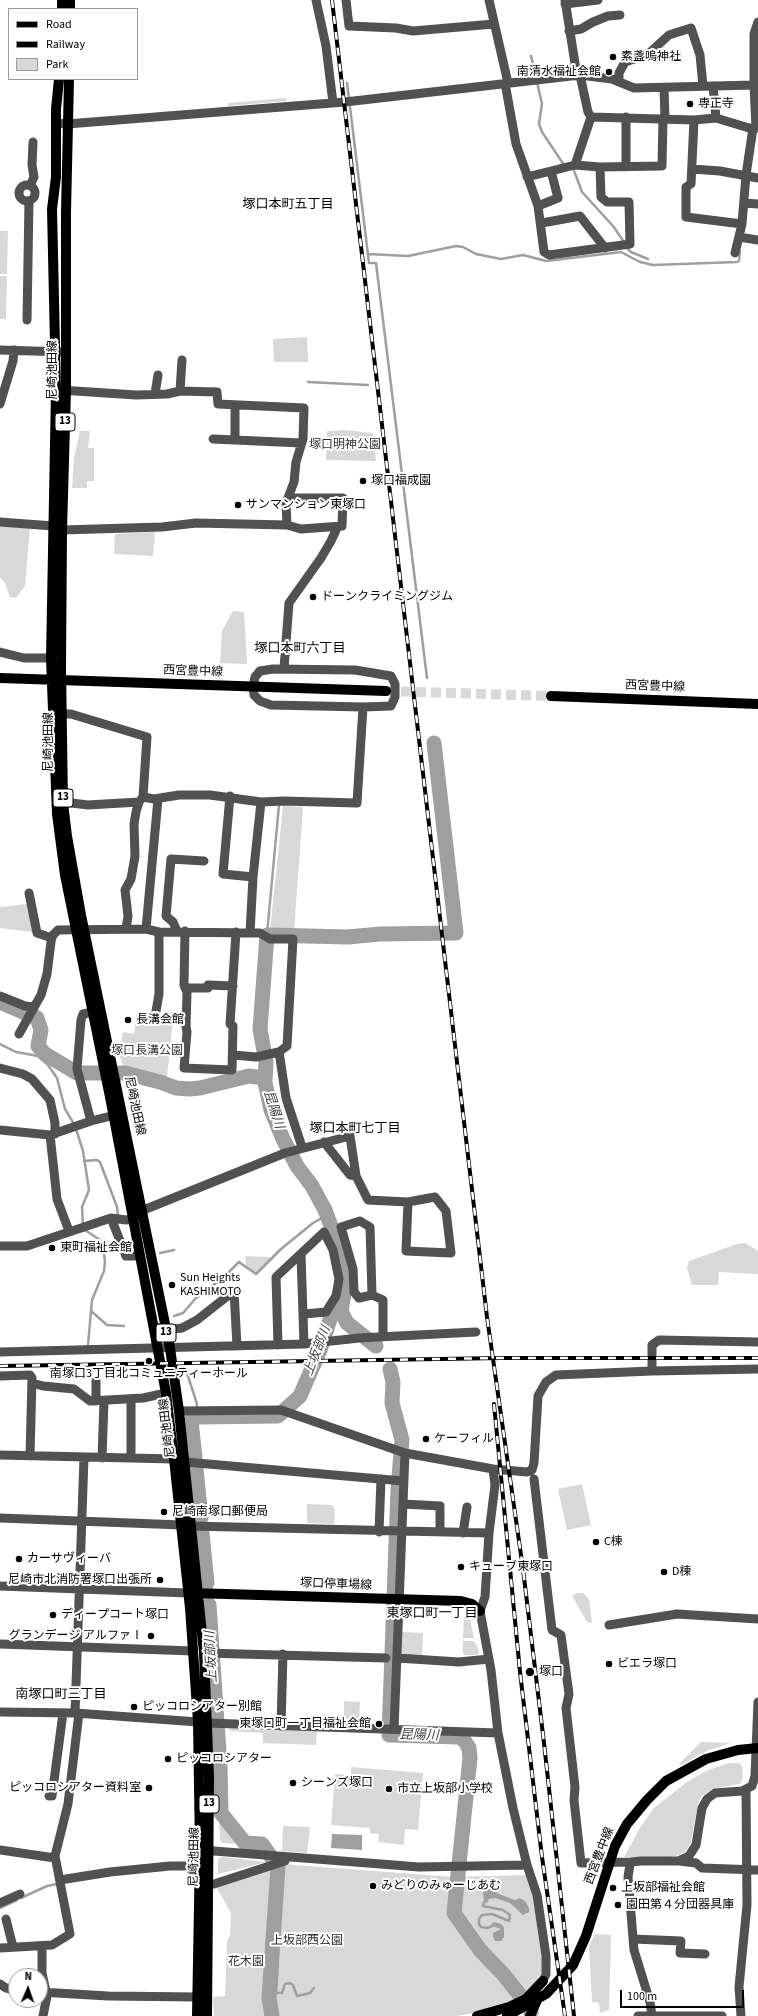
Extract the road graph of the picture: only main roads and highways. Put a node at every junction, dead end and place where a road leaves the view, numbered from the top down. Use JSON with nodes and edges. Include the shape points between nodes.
{"nodes":[{"id":1,"x":59,"y":80,"type":"edge"},
{"id":2,"x":69,"y":80,"type":"edge"},
{"id":3,"x":61,"y":351,"type":"junction"},
{"id":4,"x":58,"y":528,"type":"junction"},
{"id":5,"x":0,"y":678,"type":"edge"},
{"id":6,"x":57,"y":680,"type":"junction"},
{"id":7,"x":386,"y":691,"type":"tunnel mouth"},
{"id":8,"x":551,"y":696,"type":"tunnel mouth"},
{"id":9,"x":758,"y":704,"type":"edge"},
{"id":10,"x":80,"y":929,"type":"junction"},
{"id":11,"x":109,"y":1072,"type":"junction"},
{"id":12,"x":118,"y":1115,"type":"junction"},
{"id":13,"x":186,"y":1525,"type":"junction"},
{"id":14,"x":193,"y":1593,"type":"junction"},
{"id":15,"x":480,"y":1611,"type":"road end"},
{"id":16,"x":210,"y":1723,"type":"junction"},
{"id":17,"x":757,"y":1748,"type":"edge"},
{"id":18,"x":204,"y":1850,"type":"junction"},
{"id":19,"x":508,"y":2012,"type":"edge"},
{"id":20,"x":531,"y":2014,"type":"edge"},
{"id":21,"x":197,"y":2016,"type":"edge"},
{"id":22,"x":207,"y":2016,"type":"edge"},
{"id":23,"x":477,"y":2016,"type":"edge"}],
"edges":[{"from":1,"to":3,"type":"main road","name":"尼崎池田線","number":"13","via":[[56,177],[52,209]]},
{"from":2,"to":3,"type":"main road","name":"尼崎池田線","number":"13"},
{"from":3,"to":4,"type":"main road","name":"尼崎池田線","number":"13","via":[[56,390]]},
{"from":3,"to":4,"type":"main road","name":"尼崎池田線","number":"13","via":[[66,390]]},
{"from":4,"to":6,"type":"main road","name":"尼崎池田線","number":"13"},
{"from":4,"to":6,"type":"main road","name":"尼崎池田線","number":"13","via":[[51,658]]},
{"from":5,"to":6,"type":"main road","name":"西宮豊中線"},
{"from":6,"to":7,"type":"main road","name":"西宮豊中線"},
{"from":6,"to":10,"type":"main road","name":"尼崎池田線","number":"13","via":[[62,714],[63,802]]},
{"from":6,"to":10,"type":"main road","name":"尼崎池田線","number":"13","via":[[57,814],[65,875]]},
{"from":8,"to":9,"type":"main road","name":"西宮豊中線"},
{"from":10,"to":11,"type":"main road","name":"尼崎池田線","number":"13"},
{"from":10,"to":11,"type":"main road","name":"尼崎池田線","number":"13","via":[[93,1012]]},
{"from":11,"to":12,"type":"main road","name":"尼崎池田線","number":"13"},
{"from":12,"to":13,"type":"main road","name":"尼崎池田線","number":"13","via":[[133,1219],[166,1393]]},
{"from":12,"to":13,"type":"main road","name":"尼崎池田線","number":"13","via":[[184,1410]]},
{"from":13,"to":14,"type":"main road","name":"尼崎池田線","number":"13"},
{"from":14,"to":15,"type":"main road","name":"塚口停車場線","via":[[461,1601],[472,1604]]},
{"from":14,"to":16,"type":"main road","name":"尼崎池田線","number":"13","via":[[193,1651]]},
{"from":14,"to":16,"type":"main road","name":"尼崎池田線","number":"13","via":[[210,1653]]},
{"from":16,"to":18,"type":"main road","name":"尼崎池田線","number":"13"},
{"from":17,"to":19,"type":"main road","name":"西宮豊中線","via":[[718,1755],[689,1767],[666,1781],[647,1800],[632,1816],[615,1846],[586,1936],[573,1965],[546,1994]]},
{"from":18,"to":21,"type":"main road","name":"尼崎池田線","number":"13","via":[[199,1866]]},
{"from":18,"to":22,"type":"main road","name":"尼崎池田線","number":"13"},
{"from":19,"to":20,"type":"main road","via":[[526,1999],[543,1981]]},
{"from":19,"to":23,"type":"main road"}]}
